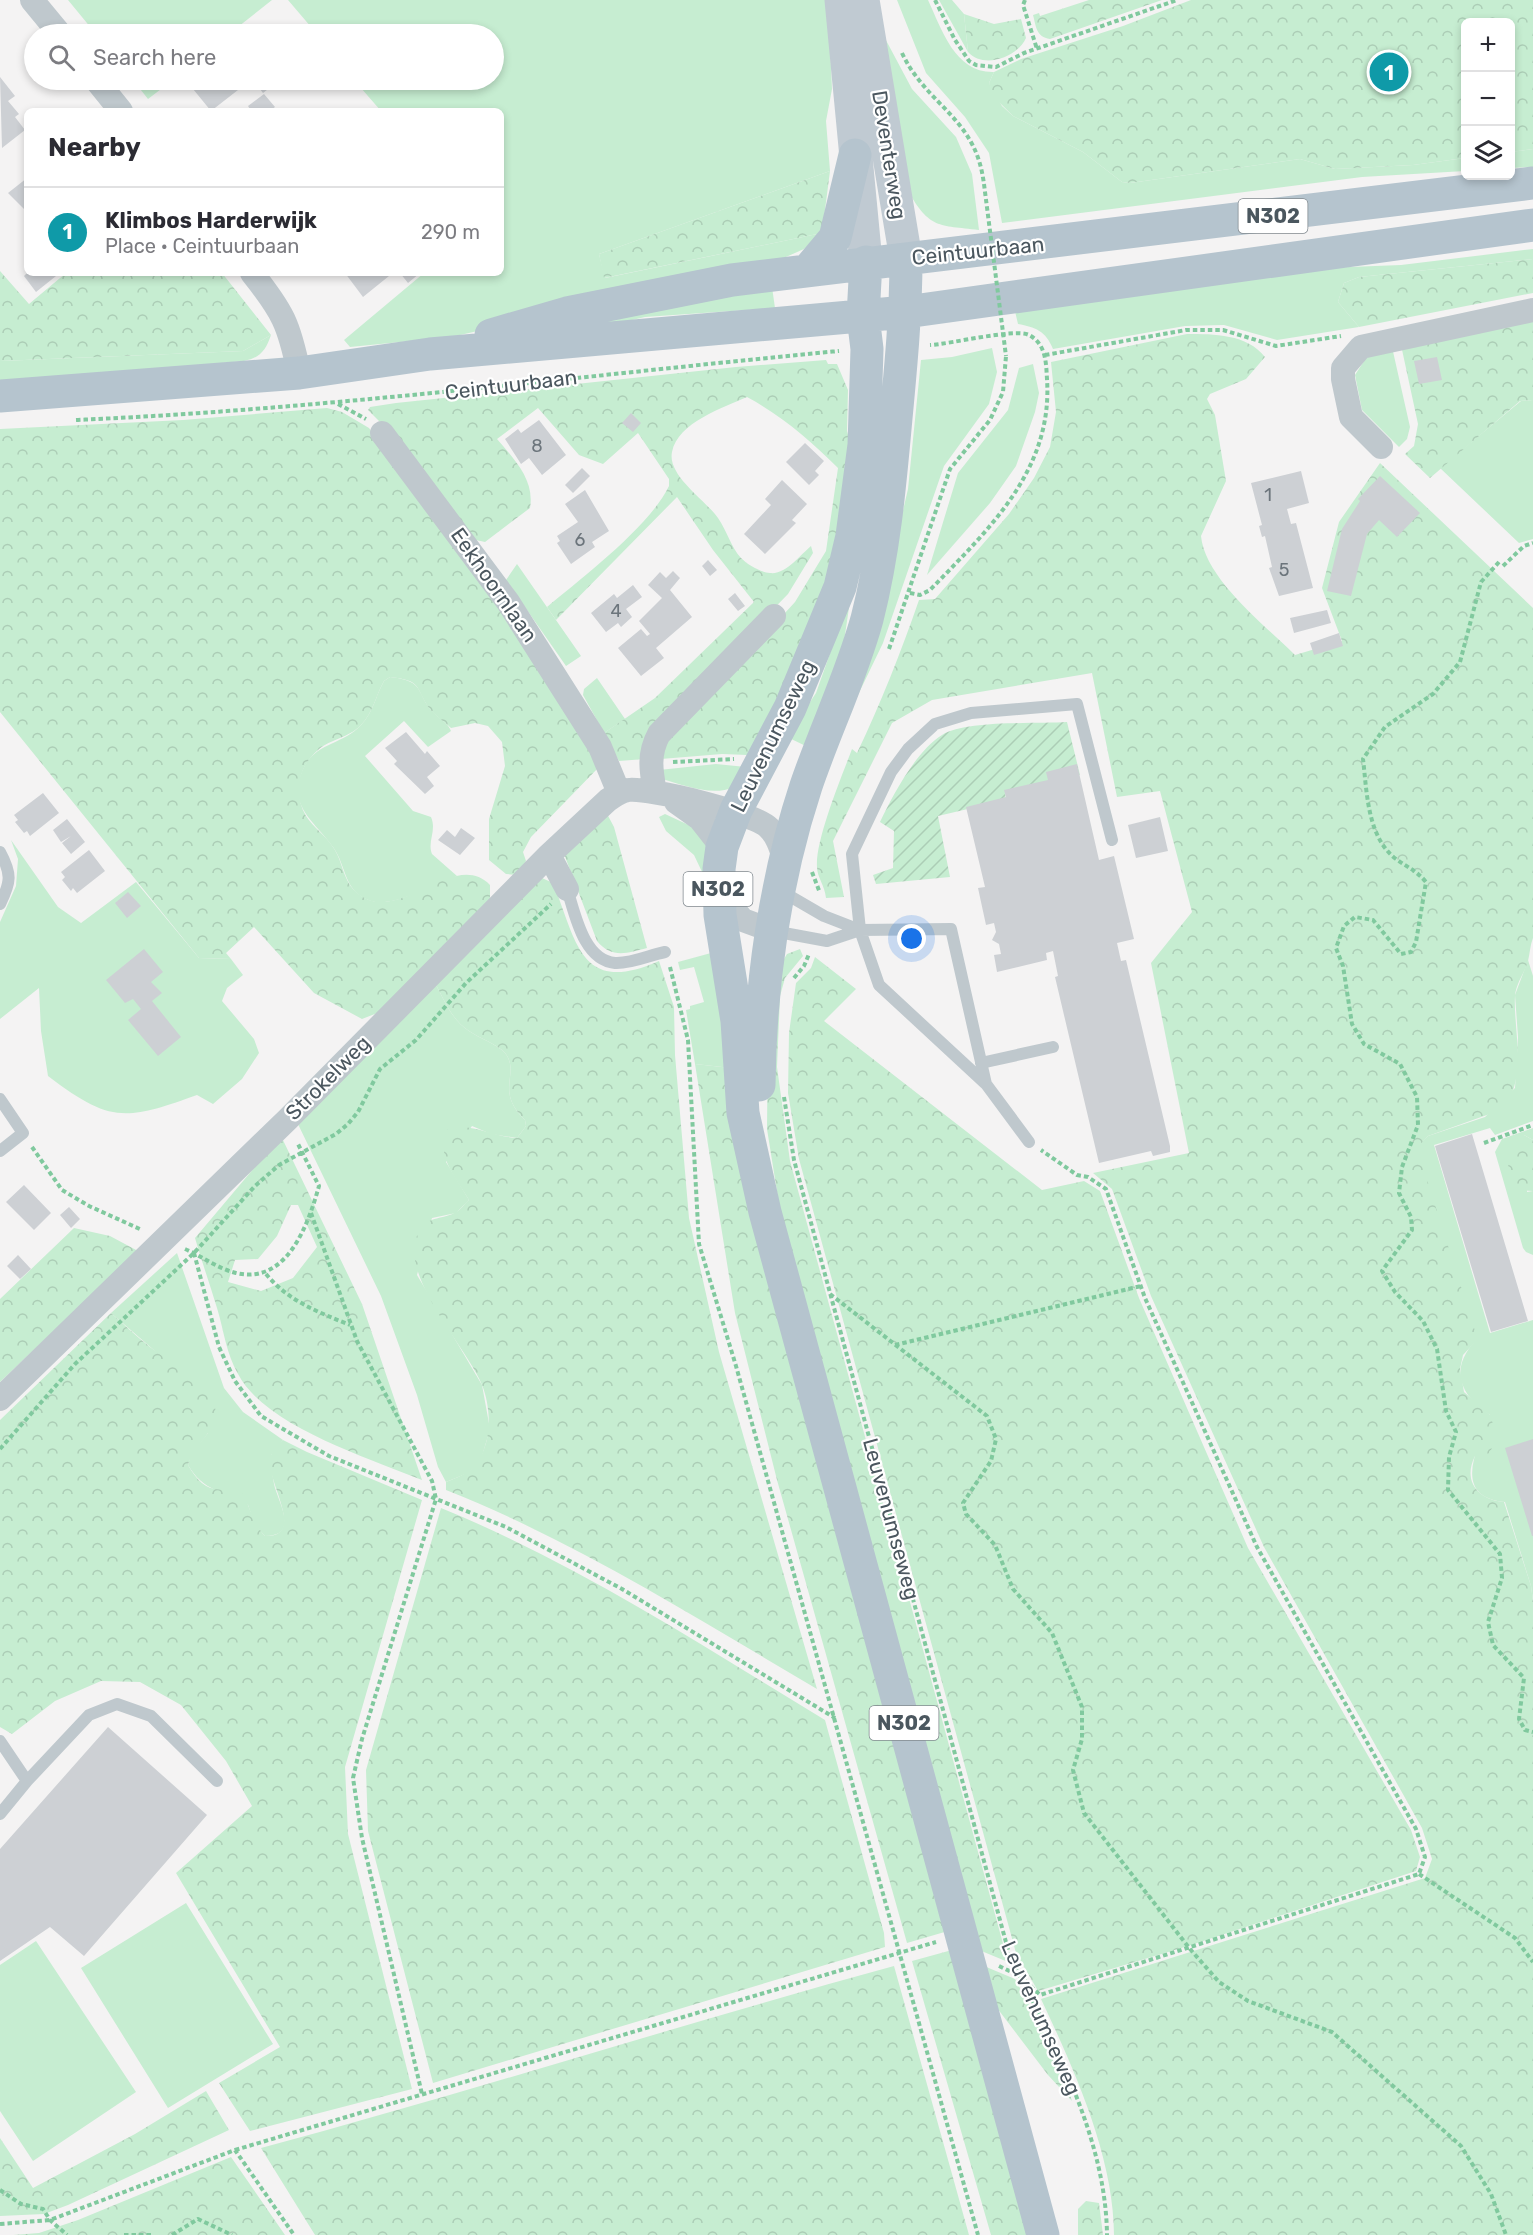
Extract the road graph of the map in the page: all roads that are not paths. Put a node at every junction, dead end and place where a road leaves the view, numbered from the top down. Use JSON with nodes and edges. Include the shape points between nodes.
{"nodes":[{"id":1,"x":32,"y":0,"type":"edge"},
{"id":2,"x":841,"y":0,"type":"edge"},
{"id":3,"x":863,"y":0,"type":"edge"},
{"id":4,"x":52,"y":24,"type":"edge"},
{"id":5,"x":104,"y":90,"type":"edge"},
{"id":6,"x":119,"y":108,"type":"edge"},
{"id":7,"x":855,"y":155,"type":"junction"},
{"id":8,"x":1533,"y":183,"type":"edge"},
{"id":9,"x":1533,"y":225,"type":"edge"},
{"id":10,"x":906,"y":259,"type":"junction"},
{"id":11,"x":866,"y":262,"type":"junction"},
{"id":12,"x":808,"y":270,"type":"junction"},
{"id":13,"x":254,"y":276,"type":"edge"},
{"id":14,"x":1533,"y":310,"type":"edge"},
{"id":15,"x":906,"y":312,"type":"junction"},
{"id":16,"x":863,"y":316,"type":"junction"},
{"id":17,"x":430,"y":354,"type":"junction"},
{"id":18,"x":299,"y":373,"type":"junction"},
{"id":19,"x":0,"y":396,"type":"edge"},
{"id":20,"x":382,"y":434,"type":"road end"},
{"id":21,"x":1381,"y":447,"type":"dead end"},
{"id":22,"x":774,"y":616,"type":"dead end"},
{"id":23,"x":619,"y":793,"type":"junction"},
{"id":24,"x":662,"y":795,"type":"junction"},
{"id":25,"x":736,"y":810,"type":"junction"},
{"id":26,"x":1112,"y":840,"type":"dead end"},
{"id":27,"x":722,"y":847,"type":"junction"},
{"id":28,"x":0,"y":852,"type":"edge"},
{"id":29,"x":549,"y":855,"type":"junction"},
{"id":30,"x":792,"y":871,"type":"junction"},
{"id":31,"x":567,"y":889,"type":"joint"},
{"id":32,"x":718,"y":891,"type":"junction"},
{"id":33,"x":0,"y":904,"type":"edge"},
{"id":34,"x":860,"y":930,"type":"junction"},
{"id":35,"x":773,"y":931,"type":"junction"},
{"id":36,"x":665,"y":952,"type":"road end"},
{"id":37,"x":1053,"y":1047,"type":"dead end"},
{"id":38,"x":981,"y":1063,"type":"junction"},
{"id":39,"x":986,"y":1084,"type":"junction"},
{"id":40,"x":0,"y":1099,"type":"edge"},
{"id":41,"x":1029,"y":1142,"type":"road end"},
{"id":42,"x":0,"y":1151,"type":"edge"},
{"id":43,"x":765,"y":1212,"type":"junction"},
{"id":44,"x":0,"y":1399,"type":"edge"},
{"id":45,"x":0,"y":1741,"type":"edge"},
{"id":46,"x":27,"y":1781,"type":"junction"},
{"id":47,"x":216,"y":1781,"type":"dead end"},
{"id":48,"x":0,"y":1814,"type":"edge"},
{"id":49,"x":1043,"y":2235,"type":"edge"}],
"edges":[{"from":1,"to":4,"type":"street"},
{"from":2,"to":7,"type":"main road","name":"Deventerweg"},
{"from":3,"to":10,"type":"main road","name":"Deventerweg"},
{"from":5,"to":6,"type":"street"},
{"from":7,"to":11,"type":"main road","name":"Deventerweg"},
{"from":7,"to":12,"type":"main road","via":[[835,238]]},
{"from":8,"to":10,"type":"main road","name":"Ceintuurbaan","number":"N302"},
{"from":9,"to":15,"type":"main road","name":"Ceintuurbaan","number":"N302"},
{"from":10,"to":11,"type":"main road","name":"Ceintuurbaan","number":"N302"},
{"from":10,"to":15,"type":"main road","name":"Deventerweg","number":"N302"},
{"from":11,"to":12,"type":"main road","name":"Ceintuurbaan"},
{"from":11,"to":16,"type":"main road","name":"Leuvenumseweg","number":"N302"},
{"from":12,"to":17,"type":"main road","name":"Ceintuurbaan","via":[[732,280],[567,313]]},
{"from":13,"to":18,"type":"street","via":[[288,324]]},
{"from":14,"to":21,"type":"street","via":[[1361,347],[1343,368],[1343,379],[1351,417]]},
{"from":15,"to":16,"type":"main road","name":"Ceintuurbaan","number":"N302"},
{"from":15,"to":30,"type":"main road","name":"Leuvenumseweg","number":"N302","via":[[888,513],[867,618],[844,692],[807,785]]},
{"from":16,"to":17,"type":"main road","name":"Ceintuurbaan"},
{"from":16,"to":25,"type":"main road","name":"Leuvenumseweg","number":"N302","via":[[867,403],[861,478],[840,587],[790,708]]},
{"from":17,"to":18,"type":"main road","name":"Ceintuurbaan"},
{"from":18,"to":19,"type":"main road","name":"Ceintuurbaan"},
{"from":20,"to":23,"type":"street","name":"Eekhoornlaan","via":[[508,602],[600,747]]},
{"from":22,"to":24,"type":"street","via":[[659,734],[650,764]]},
{"from":23,"to":24,"type":"street","via":[[641,790]]},
{"from":23,"to":29,"type":"street","name":"Strokelweg"},
{"from":24,"to":25,"type":"street"},
{"from":24,"to":27,"type":"street","via":[[699,819]]},
{"from":25,"to":27,"type":"main road","name":"Leuvenumseweg","number":"N302"},
{"from":25,"to":30,"type":"street","via":[[770,828]]},
{"from":26,"to":34,"type":"lane","via":[[1077,704],[971,713],[935,724],[908,749],[891,772],[852,854]]},
{"from":27,"to":32,"type":"main road","name":"Leuvenumseweg","number":"N302"},
{"from":28,"to":33,"type":"lane","via":[[10,870],[9,888]]},
{"from":29,"to":31,"type":"street"},
{"from":29,"to":44,"type":"street","name":"Strokelweg","via":[[288,1119]]},
{"from":30,"to":34,"type":"lane","via":[[817,912]]},
{"from":30,"to":35,"type":"main road","name":"Leuvenumseweg","number":"N302"},
{"from":31,"to":36,"type":"lane","via":[[587,944],[599,955],[620,963]]},
{"from":32,"to":35,"type":"street","via":[[743,920]]},
{"from":32,"to":43,"type":"main road","name":"Leuvenumseweg","number":"N302","via":[[737,1021],[743,1113]]},
{"from":34,"to":35,"type":"lane","via":[[827,941]]},
{"from":34,"to":38,"type":"lane","via":[[951,929]]},
{"from":34,"to":39,"type":"lane","via":[[879,985]]},
{"from":35,"to":43,"type":"main road","name":"Leuvenumseweg","number":"N302","via":[[759,1058]]},
{"from":37,"to":38,"type":"lane"},
{"from":38,"to":39,"type":"lane"},
{"from":39,"to":41,"type":"lane"},
{"from":40,"to":42,"type":"lane","via":[[23,1133]]},
{"from":43,"to":49,"type":"main road","name":"Leuvenumseweg","number":"N302"},
{"from":45,"to":46,"type":"lane"},
{"from":46,"to":47,"type":"lane","via":[[89,1716],[117,1704],[151,1716]]},
{"from":46,"to":48,"type":"lane"}]}
